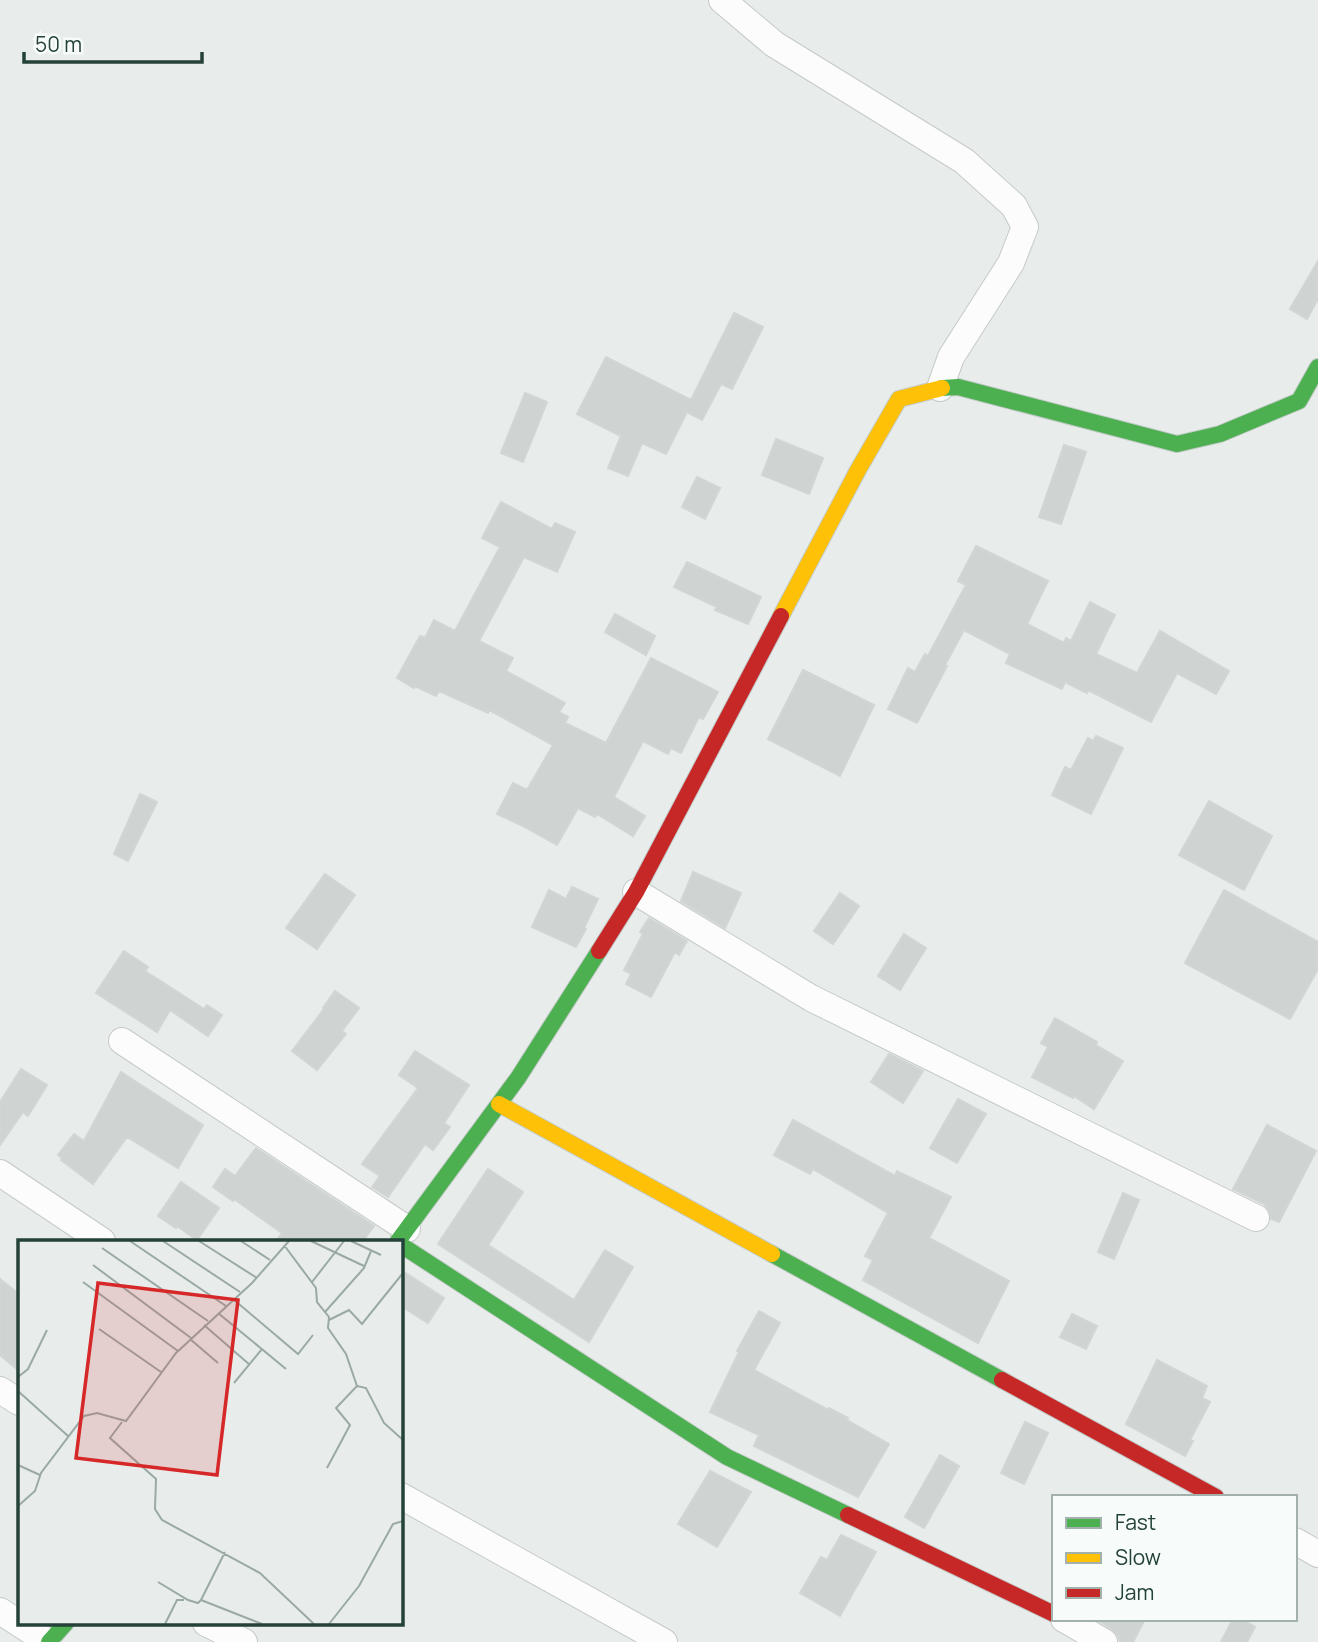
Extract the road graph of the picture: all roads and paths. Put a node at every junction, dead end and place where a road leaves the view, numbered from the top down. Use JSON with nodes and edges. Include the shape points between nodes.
{"nodes":[{"id":1,"x":722,"y":0,"type":"edge"},
{"id":2,"x":1318,"y":367,"type":"edge"},
{"id":3,"x":940,"y":388,"type":"junction"},
{"id":4,"x":636,"y":892,"type":"junction"},
{"id":5,"x":122,"y":1041,"type":"dead end"},
{"id":6,"x":499,"y":1104,"type":"junction"},
{"id":7,"x":0,"y":1174,"type":"edge"},
{"id":8,"x":1256,"y":1218,"type":"dead end"},
{"id":9,"x":402,"y":1238,"type":"edge"},
{"id":10,"x":100,"y":1240,"type":"edge"},
{"id":11,"x":0,"y":1390,"type":"edge"},
{"id":12,"x":18,"y":1401,"type":"edge"},
{"id":13,"x":1212,"y":1495,"type":"edge"},
{"id":14,"x":402,"y":1497,"type":"edge"},
{"id":15,"x":1297,"y":1542,"type":"edge"},
{"id":16,"x":1318,"y":1553,"type":"edge"},
{"id":17,"x":0,"y":1611,"type":"edge"},
{"id":18,"x":1052,"y":1613,"type":"edge"},
{"id":19,"x":1067,"y":1621,"type":"edge"},
{"id":20,"x":18,"y":1623,"type":"edge"},
{"id":21,"x":20,"y":1624,"type":"edge"},
{"id":22,"x":65,"y":1624,"type":"edge"},
{"id":23,"x":208,"y":1624,"type":"edge"},
{"id":24,"x":48,"y":1642,"type":"edge"},
{"id":25,"x":244,"y":1642,"type":"edge"},
{"id":26,"x":664,"y":1642,"type":"edge"},
{"id":27,"x":1104,"y":1642,"type":"edge"}],
"edges":[{"from":1,"to":3,"type":"street","via":[[774,44],[964,161],[1014,206],[1025,227],[1011,263],[951,358]]},
{"from":2,"to":3,"type":"street","via":[[1299,401],[1220,434],[1177,444],[958,387]]},
{"from":3,"to":4,"type":"street","via":[[900,399]]},
{"from":4,"to":6,"type":"street"},
{"from":4,"to":8,"type":"street","via":[[811,998]]},
{"from":5,"to":9,"type":"street"},
{"from":6,"to":9,"type":"street"},
{"from":6,"to":13,"type":"street"},
{"from":7,"to":10,"type":"street"},
{"from":9,"to":18,"type":"street","via":[[727,1457]]},
{"from":11,"to":12,"type":"street"},
{"from":14,"to":26,"type":"street"},
{"from":15,"to":16,"type":"street"},
{"from":17,"to":20,"type":"street"},
{"from":19,"to":27,"type":"street"},
{"from":21,"to":24,"type":"street"},
{"from":22,"to":24,"type":"street"},
{"from":23,"to":25,"type":"street"}]}
